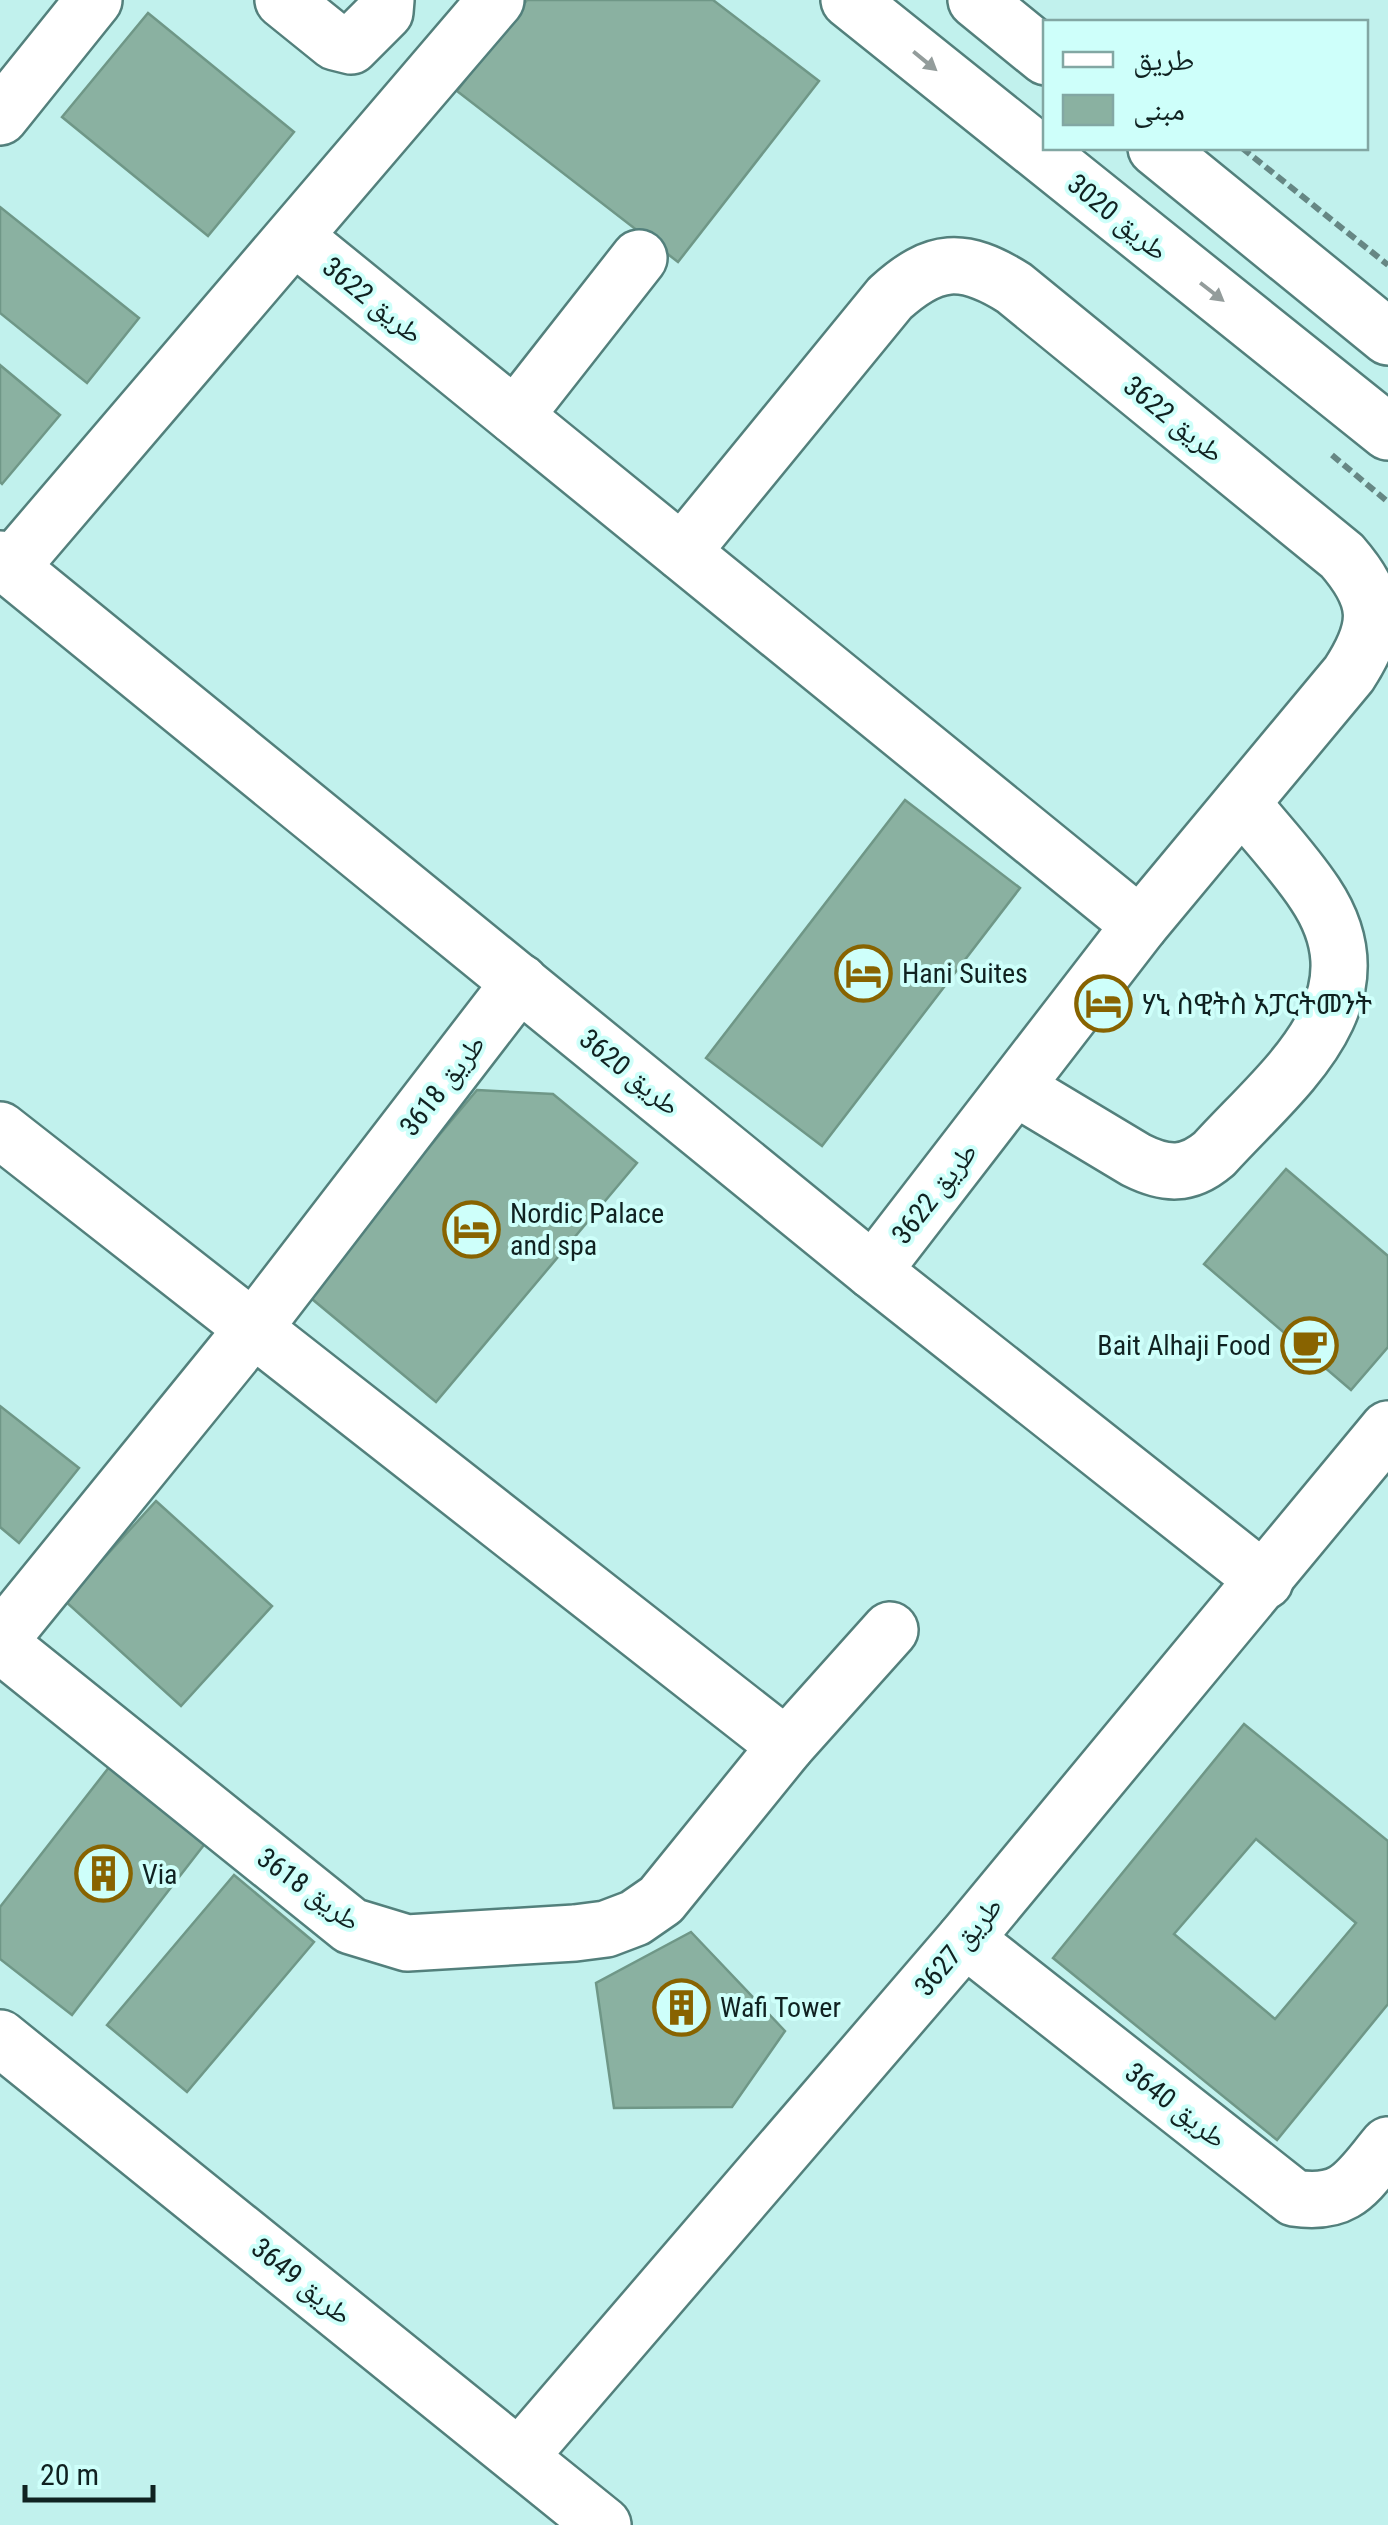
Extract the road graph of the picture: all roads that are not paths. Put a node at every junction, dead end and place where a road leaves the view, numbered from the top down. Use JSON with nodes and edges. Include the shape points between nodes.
{"nodes":[{"id":1,"x":94,"y":0,"type":"edge"},
{"id":2,"x":283,"y":0,"type":"edge"},
{"id":3,"x":386,"y":0,"type":"edge"},
{"id":4,"x":849,"y":0,"type":"edge"},
{"id":5,"x":976,"y":0,"type":"edge"},
{"id":6,"x":486,"y":3,"type":"edge"},
{"id":7,"x":1043,"y":55,"type":"edge"},
{"id":8,"x":0,"y":117,"type":"edge"},
{"id":9,"x":1158,"y":150,"type":"edge"},
{"id":10,"x":296,"y":238,"type":"junction"},
{"id":11,"x":638,"y":258,"type":"dead end"},
{"id":12,"x":1388,"y":337,"type":"edge"},
{"id":13,"x":515,"y":416,"type":"junction"},
{"id":14,"x":1388,"y":432,"type":"edge"},
{"id":15,"x":682,"y":552,"type":"junction"},
{"id":16,"x":5,"y":564,"type":"edge"},
{"id":17,"x":1242,"y":804,"type":"junction"},
{"id":18,"x":1140,"y":924,"type":"junction"},
{"id":19,"x":520,"y":982,"type":"junction"},
{"id":20,"x":1016,"y":1088,"type":"junction"},
{"id":21,"x":0,"y":1130,"type":"edge"},
{"id":22,"x":873,"y":1270,"type":"junction"},
{"id":23,"x":254,"y":1329,"type":"junction"},
{"id":24,"x":1388,"y":1430,"type":"edge"},
{"id":25,"x":1265,"y":1581,"type":"junction"},
{"id":26,"x":890,"y":1630,"type":"dead end"},
{"id":27,"x":0,"y":1642,"type":"edge"},
{"id":28,"x":786,"y":1746,"type":"junction"},
{"id":29,"x":965,"y":1939,"type":"junction"},
{"id":30,"x":0,"y":2038,"type":"edge"},
{"id":31,"x":1388,"y":2145,"type":"edge"},
{"id":32,"x":520,"y":2456,"type":"junction"},
{"id":33,"x":603,"y":2525,"type":"edge"}],
"edges":[{"from":1,"to":8,"type":"street"},
{"from":2,"to":3,"type":"street","via":[[334,42],[351,46],[384,12]]},
{"from":4,"to":14,"type":"street","name":"طريق 3020","one_way":true},
{"from":5,"to":7,"type":"street"},
{"from":6,"to":10,"type":"street","name":"طريق 3622"},
{"from":9,"to":12,"type":"street"},
{"from":10,"to":13,"type":"street","name":"طريق 3622"},
{"from":10,"to":16,"type":"street","name":"طريق 3622"},
{"from":11,"to":13,"type":"street"},
{"from":13,"to":15,"type":"street","name":"طريق 3622"},
{"from":15,"to":17,"type":"street","name":"طريق 3622","via":[[890,298],[915,275],[949,264],[984,269],[1327,544],[1364,582],[1374,614],[1367,646]]},
{"from":15,"to":18,"type":"street","name":"طريق 3622"},
{"from":16,"to":19,"type":"street","name":"طريق 3620"},
{"from":17,"to":18,"type":"street","name":"طريق 3622"},
{"from":17,"to":20,"type":"street","via":[[1316,896],[1332,930],[1340,966],[1337,998],[1310,1048],[1214,1154],[1198,1168],[1178,1172],[1136,1160]]},
{"from":18,"to":20,"type":"street","name":"طريق 3622"},
{"from":19,"to":22,"type":"street","name":"طريق 3620"},
{"from":19,"to":23,"type":"street","name":"طريق 3618"},
{"from":20,"to":22,"type":"street","name":"طريق 3622"},
{"from":21,"to":23,"type":"street"},
{"from":22,"to":25,"type":"street","name":"طريق 3620"},
{"from":23,"to":27,"type":"street","name":"طريق 3618"},
{"from":23,"to":28,"type":"street"},
{"from":24,"to":25,"type":"street","name":"طريق 3627"},
{"from":25,"to":29,"type":"street","name":"طريق 3627"},
{"from":26,"to":28,"type":"street","name":"طريق 3618"},
{"from":27,"to":28,"type":"street","name":"طريق 3618","via":[[352,1926],[407,1943],[575,1934],[635,1918],[661,1900]]},
{"from":29,"to":31,"type":"street","name":"طريق 3640","via":[[1294,2198],[1321,2202],[1346,2194]]},
{"from":29,"to":32,"type":"street","name":"طريق 3627"},
{"from":30,"to":32,"type":"street","name":"طريق 3649"},
{"from":32,"to":33,"type":"street","name":"طريق 3649"}]}
